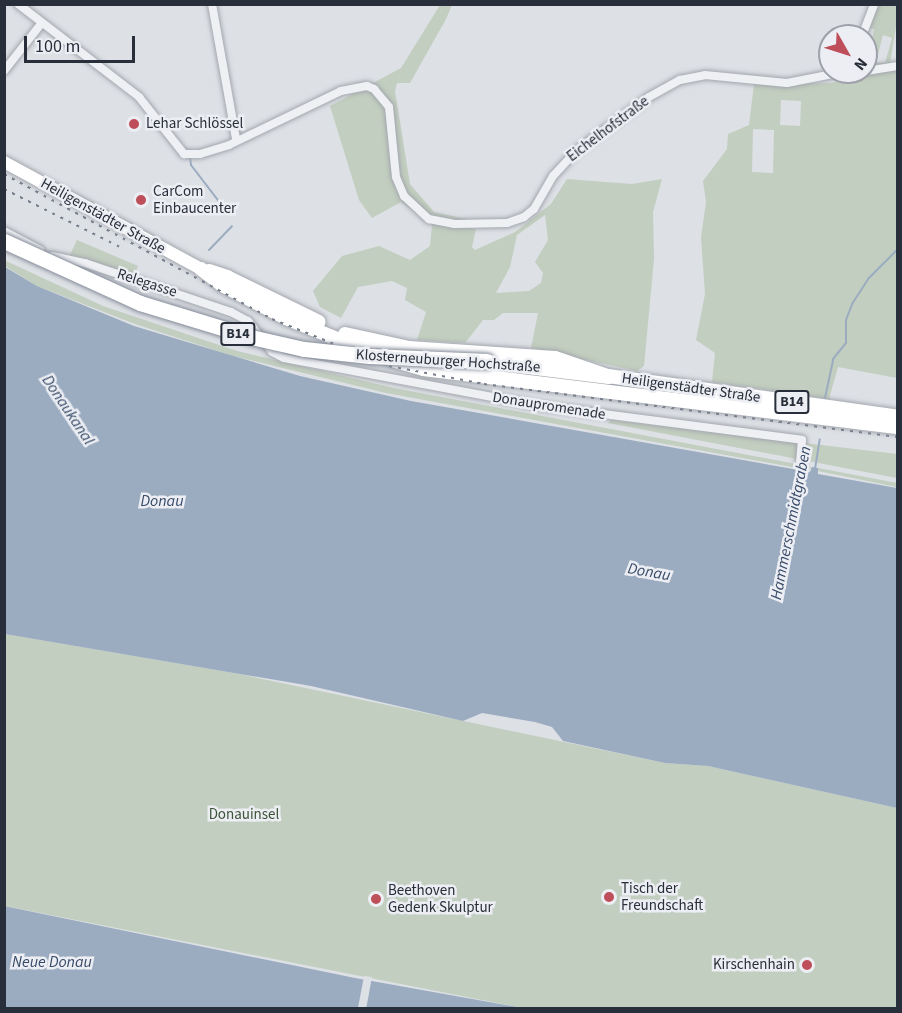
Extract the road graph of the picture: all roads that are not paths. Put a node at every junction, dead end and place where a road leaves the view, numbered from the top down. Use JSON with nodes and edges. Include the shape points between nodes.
{"nodes":[{"id":1,"x":18,"y":4,"type":"edge"},
{"id":2,"x":212,"y":4,"type":"edge"},
{"id":3,"x":874,"y":4,"type":"edge"},
{"id":4,"x":41,"y":24,"type":"junction"},
{"id":5,"x":866,"y":24,"type":"edge"},
{"id":6,"x":897,"y":66,"type":"edge"},
{"id":7,"x":878,"y":69,"type":"edge"},
{"id":8,"x":4,"y":71,"type":"edge"},
{"id":9,"x":818,"y":77,"type":"edge"},
{"id":10,"x":236,"y":140,"type":"junction"},
{"id":11,"x":4,"y":162,"type":"edge"},
{"id":12,"x":4,"y":231,"type":"edge"},
{"id":13,"x":4,"y":241,"type":"edge"},
{"id":14,"x":4,"y":252,"type":"edge"},
{"id":15,"x":201,"y":269,"type":"junction"},
{"id":16,"x":277,"y":355,"type":"joint"},
{"id":17,"x":556,"y":370,"type":"junction"},
{"id":18,"x":608,"y":376,"type":"junction"},
{"id":19,"x":897,"y":417,"type":"edge"},
{"id":20,"x":897,"y":427,"type":"edge"},
{"id":21,"x":800,"y":462,"type":"dead end"}],
"edges":[{"from":1,"to":4,"type":"street"},
{"from":2,"to":10,"type":"street"},
{"from":3,"to":5,"type":"street"},
{"from":4,"to":8,"type":"street"},
{"from":4,"to":10,"type":"street","name":"Eichelhofstraße","via":[[77,47],[139,97],[184,154],[200,154]]},
{"from":6,"to":7,"type":"street"},
{"from":9,"to":10,"type":"street","name":"Eichelhofstraße","via":[[787,83],[705,75],[680,80],[649,97],[576,151],[552,176],[530,214],[507,223],[435,222],[415,208],[396,177],[389,107],[379,93],[367,86],[341,92]]},
{"from":11,"to":15,"type":"main road","name":"Heiligenstädter Straße"},
{"from":12,"to":16,"type":"street","name":"Relegasse","via":[[53,257],[85,263],[231,312],[248,321]]},
{"from":13,"to":17,"type":"highway","name":"Klosterneuburger Hochstraße","number":"B14","bridge":true,"via":[[140,303],[251,337],[337,352],[516,363]]},
{"from":14,"to":17,"type":"highway","name":"Klosterneuburger Hochstraße","number":"B14","via":[[120,304],[249,347],[349,363]]},
{"from":15,"to":18,"type":"main road","via":[[227,277],[347,335],[370,341],[555,358]]},
{"from":15,"to":20,"type":"main road","via":[[222,285],[286,318],[377,356],[423,369]]},
{"from":16,"to":21,"type":"street","name":"Donaupromenade","via":[[534,405],[802,440]]},
{"from":17,"to":18,"type":"highway","name":"Heiligenstädter Straße","number":"B14"},
{"from":18,"to":19,"type":"main road","name":"Heiligenstädter Straße","number":"B14"}]}
